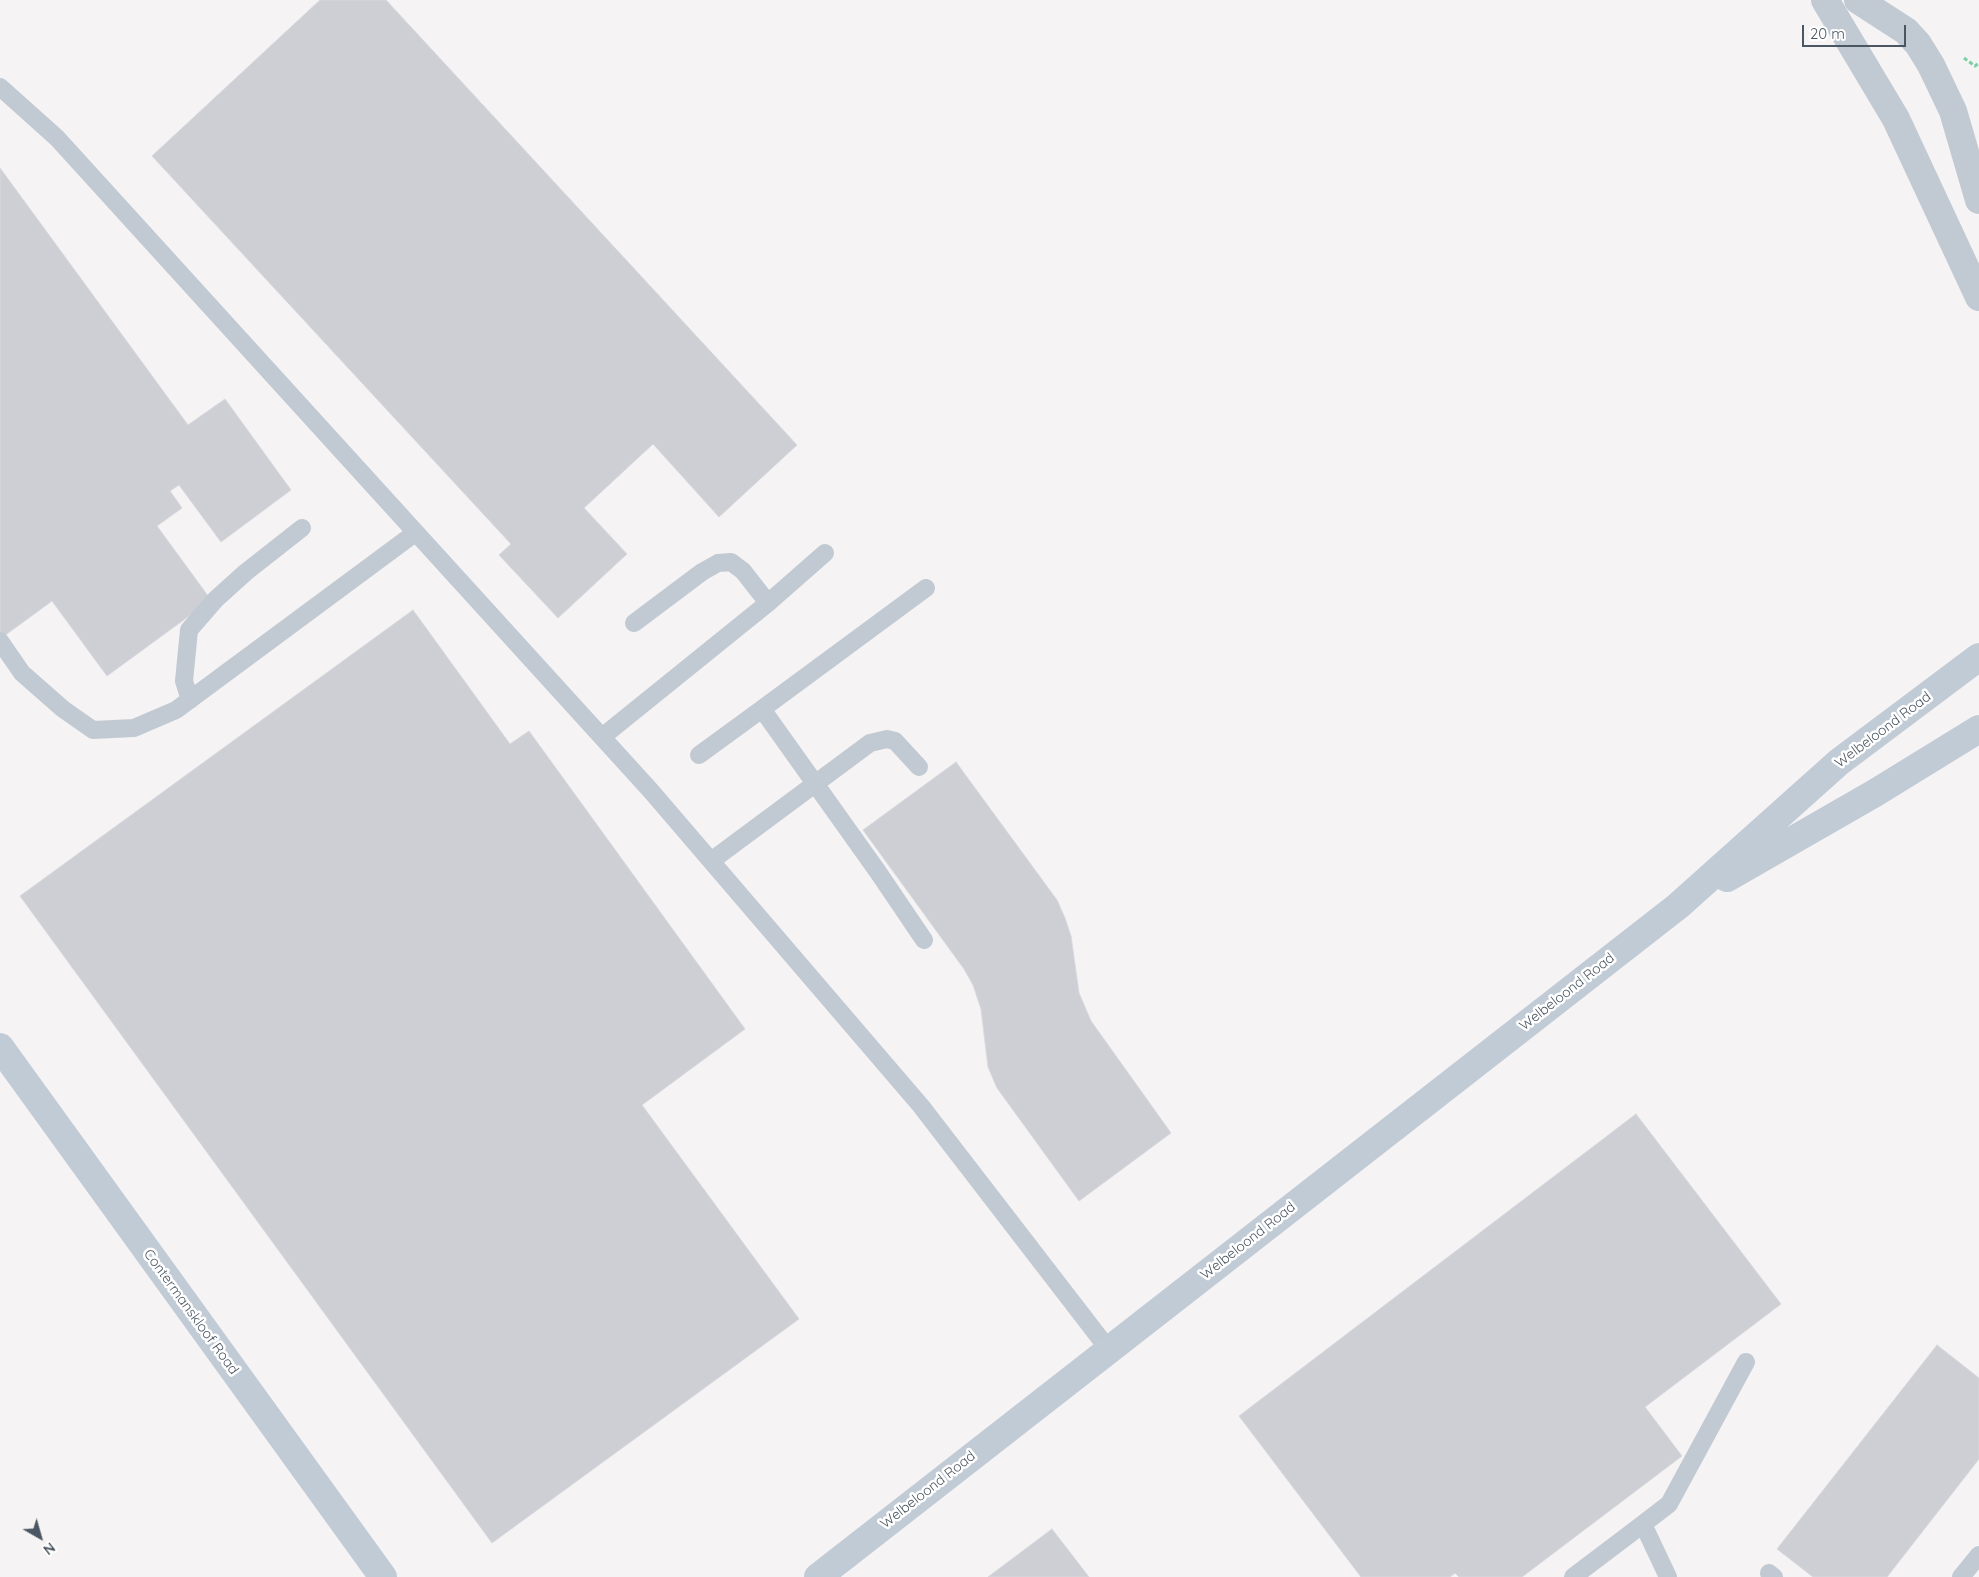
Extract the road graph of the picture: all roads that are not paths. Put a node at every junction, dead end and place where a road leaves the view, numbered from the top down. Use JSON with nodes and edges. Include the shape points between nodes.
{"nodes":[{"id":1,"x":1825,"y":0,"type":"edge"},
{"id":2,"x":1858,"y":0,"type":"edge"},
{"id":3,"x":0,"y":87,"type":"edge"},
{"id":4,"x":1979,"y":200,"type":"edge"},
{"id":5,"x":1979,"y":297,"type":"edge"},
{"id":6,"x":302,"y":528,"type":"dead end"},
{"id":7,"x":415,"y":533,"type":"junction"},
{"id":8,"x":826,"y":553,"type":"dead end"},
{"id":9,"x":926,"y":588,"type":"dead end"},
{"id":10,"x":768,"y":603,"type":"junction"},
{"id":11,"x":634,"y":623,"type":"dead end"},
{"id":12,"x":0,"y":641,"type":"edge"},
{"id":13,"x":1979,"y":657,"type":"edge"},
{"id":14,"x":190,"y":700,"type":"junction"},
{"id":15,"x":762,"y":709,"type":"junction"},
{"id":16,"x":1979,"y":728,"type":"edge"},
{"id":17,"x":602,"y":737,"type":"junction"},
{"id":18,"x":699,"y":755,"type":"dead end"},
{"id":19,"x":919,"y":767,"type":"dead end"},
{"id":20,"x":815,"y":783,"type":"junction"},
{"id":21,"x":711,"y":861,"type":"junction"},
{"id":22,"x":1678,"y":906,"type":"junction"},
{"id":23,"x":924,"y":940,"type":"dead end"},
{"id":24,"x":0,"y":1047,"type":"edge"},
{"id":25,"x":1109,"y":1350,"type":"junction"},
{"id":26,"x":1746,"y":1362,"type":"dead end"},
{"id":27,"x":1643,"y":1524,"type":"junction"},
{"id":28,"x":1979,"y":1555,"type":"edge"},
{"id":29,"x":383,"y":1577,"type":"edge"},
{"id":30,"x":818,"y":1577,"type":"edge"},
{"id":31,"x":1573,"y":1577,"type":"edge"},
{"id":32,"x":1668,"y":1577,"type":"edge"},
{"id":33,"x":1962,"y":1577,"type":"edge"}],
"edges":[{"from":1,"to":5,"type":"street","via":[[1896,119]]},
{"from":2,"to":4,"type":"street","via":[[1906,31],[1918,44],[1952,111]]},
{"from":3,"to":7,"type":"lane","via":[[63,145]]},
{"from":6,"to":14,"type":"lane","via":[[216,599],[189,630],[184,681]]},
{"from":7,"to":14,"type":"lane"},
{"from":7,"to":17,"type":"lane"},
{"from":8,"to":10,"type":"lane"},
{"from":9,"to":15,"type":"lane"},
{"from":10,"to":11,"type":"lane","via":[[743,571],[731,562],[718,563]]},
{"from":10,"to":17,"type":"lane"},
{"from":12,"to":14,"type":"lane","via":[[22,673],[93,730],[134,728],[176,710]]},
{"from":13,"to":22,"type":"main road","name":"Welbeloond Road","via":[[1839,762]]},
{"from":15,"to":18,"type":"lane"},
{"from":15,"to":20,"type":"lane"},
{"from":16,"to":22,"type":"main road","name":"Welbeloond Road","via":[[1875,793]]},
{"from":17,"to":21,"type":"lane"},
{"from":19,"to":20,"type":"lane","via":[[901,745],[887,739],[879,740],[870,742]]},
{"from":20,"to":21,"type":"lane"},
{"from":20,"to":23,"type":"lane"},
{"from":21,"to":25,"type":"lane","via":[[921,1106]]},
{"from":22,"to":25,"type":"main road","name":"Welbeloond Road"},
{"from":24,"to":29,"type":"main road","name":"Contermanskloof Road"},
{"from":25,"to":30,"type":"main road","name":"Welbeloond Road"},
{"from":26,"to":27,"type":"lane","via":[[1669,1504]]},
{"from":27,"to":31,"type":"lane"},
{"from":27,"to":32,"type":"lane"},
{"from":28,"to":33,"type":"lane"}]}
